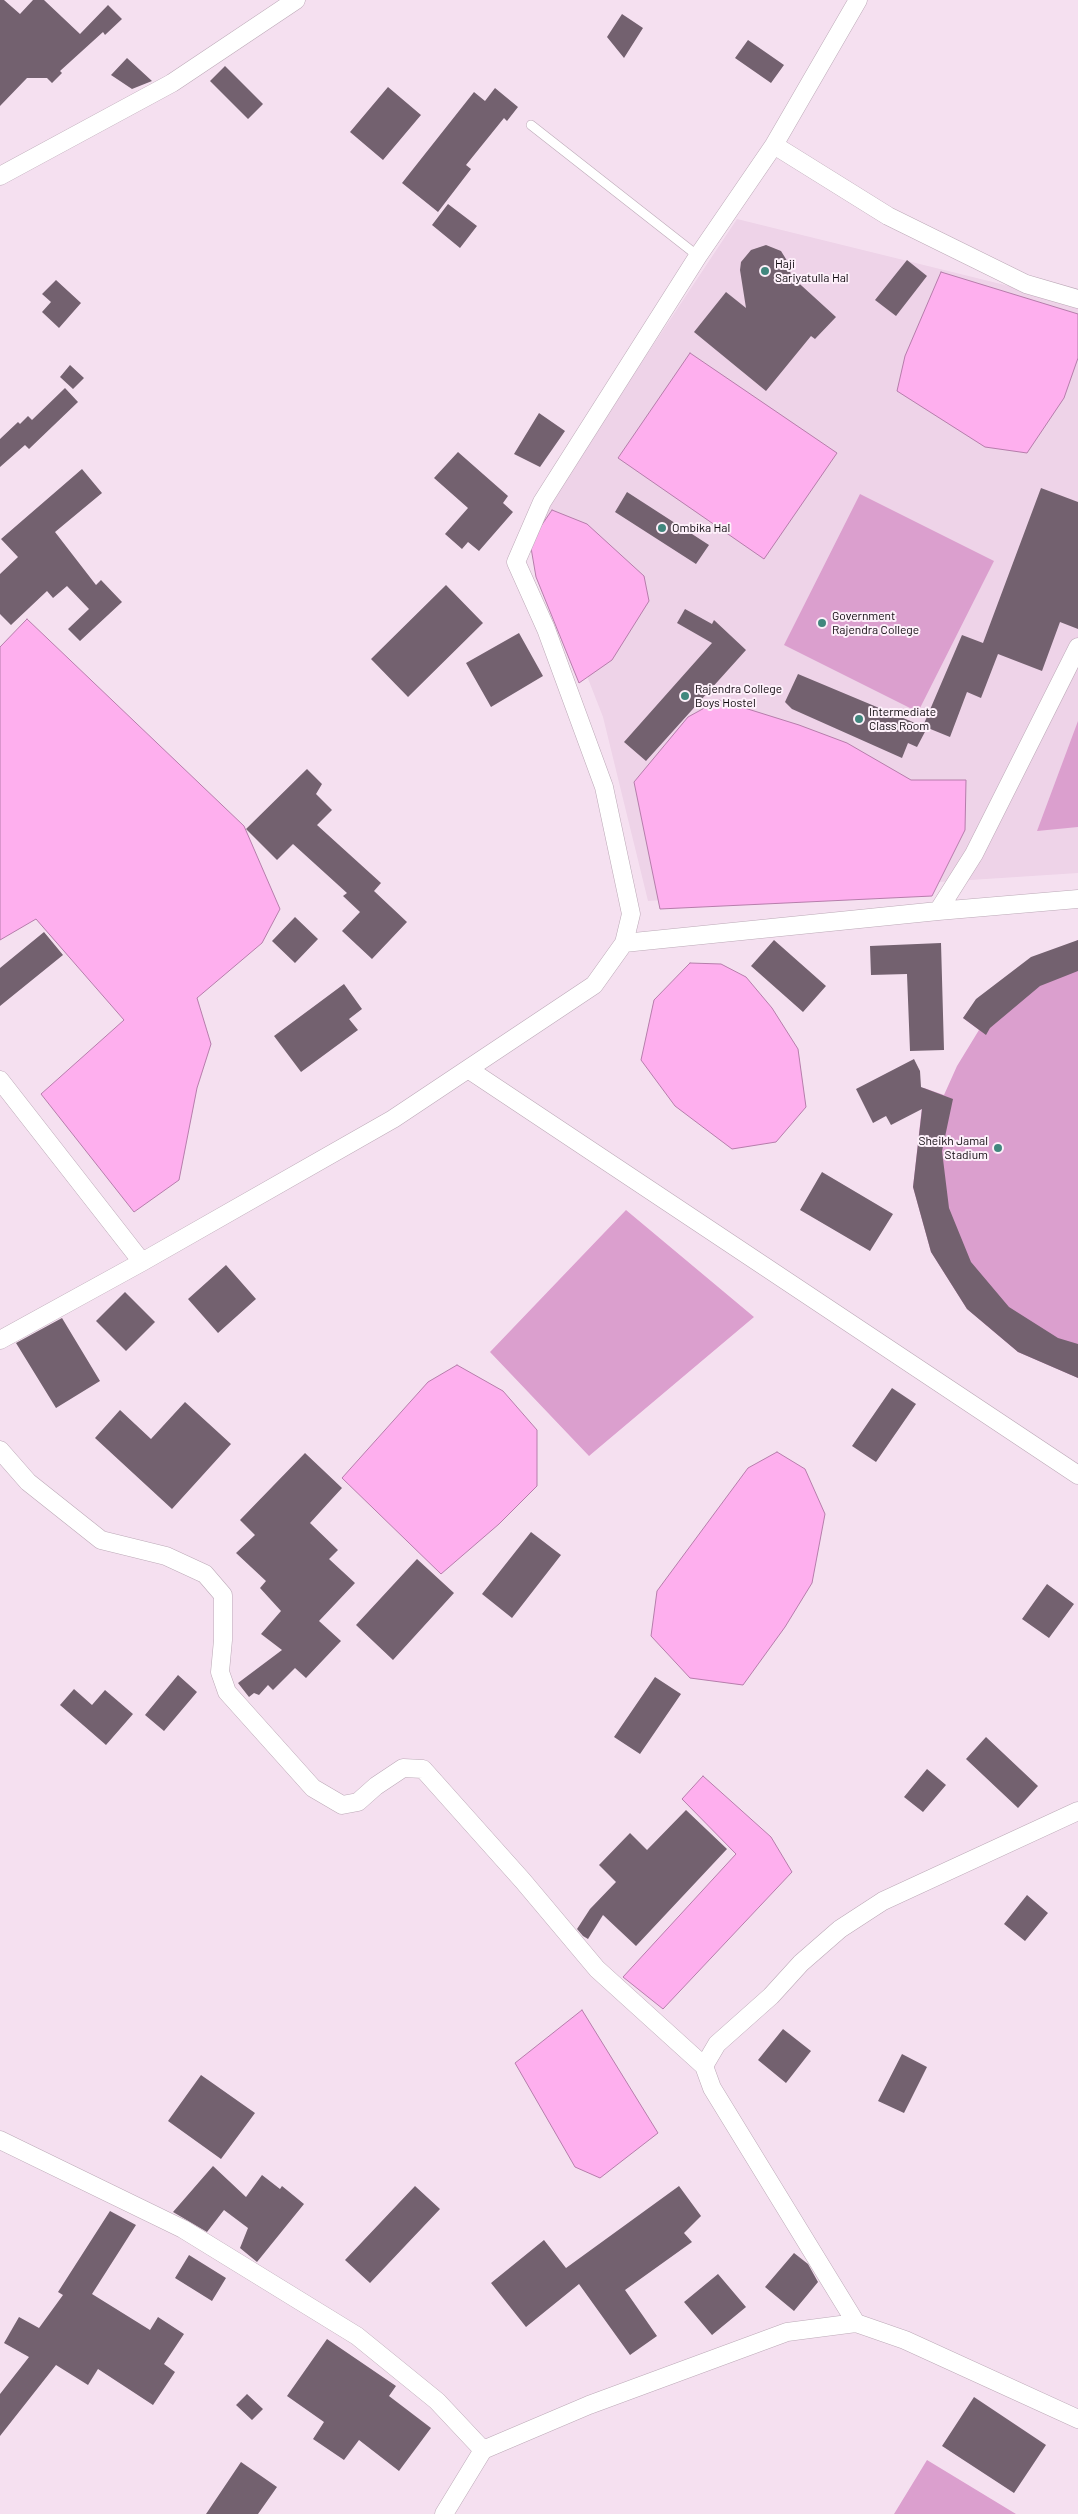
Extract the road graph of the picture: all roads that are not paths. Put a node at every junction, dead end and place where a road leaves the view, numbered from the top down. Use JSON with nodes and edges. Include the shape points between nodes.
{"nodes":[{"id":1,"x":296,"y":0,"type":"edge"},
{"id":2,"x":858,"y":0,"type":"edge"},
{"id":3,"x":531,"y":125,"type":"dead end"},
{"id":4,"x":774,"y":145,"type":"junction"},
{"id":5,"x":0,"y":176,"type":"edge"},
{"id":6,"x":698,"y":256,"type":"junction"},
{"id":7,"x":1078,"y":299,"type":"edge"},
{"id":8,"x":1078,"y":647,"type":"edge"},
{"id":9,"x":1078,"y":900,"type":"edge"},
{"id":10,"x":938,"y":911,"type":"junction"},
{"id":11,"x":624,"y":943,"type":"junction"},
{"id":12,"x":468,"y":1069,"type":"junction"},
{"id":13,"x":0,"y":1080,"type":"edge"},
{"id":14,"x":142,"y":1262,"type":"junction"},
{"id":15,"x":0,"y":1340,"type":"edge"},
{"id":16,"x":0,"y":1450,"type":"edge"},
{"id":17,"x":1078,"y":1475,"type":"edge"},
{"id":18,"x":1078,"y":1811,"type":"edge"},
{"id":19,"x":704,"y":2066,"type":"junction"},
{"id":20,"x":0,"y":2140,"type":"edge"},
{"id":21,"x":856,"y":2323,"type":"junction"},
{"id":22,"x":1078,"y":2419,"type":"edge"},
{"id":23,"x":483,"y":2450,"type":"junction"},
{"id":24,"x":444,"y":2514,"type":"edge"}],
"edges":[{"from":1,"to":5,"type":"street","via":[[172,83]]},
{"from":2,"to":4,"type":"street"},
{"from":3,"to":6,"type":"lane"},
{"from":4,"to":6,"type":"street"},
{"from":4,"to":7,"type":"street","via":[[888,216],[1026,284]]},
{"from":6,"to":11,"type":"street","via":[[542,502],[516,562],[546,629],[604,786],[631,914]]},
{"from":8,"to":10,"type":"street","via":[[974,854]]},
{"from":9,"to":10,"type":"street"},
{"from":10,"to":11,"type":"street"},
{"from":11,"to":12,"type":"street","via":[[594,985]]},
{"from":12,"to":14,"type":"street","via":[[392,1119]]},
{"from":12,"to":17,"type":"street"},
{"from":13,"to":14,"type":"street"},
{"from":14,"to":15,"type":"street"},
{"from":16,"to":19,"type":"street","via":[[28,1482],[101,1540],[166,1556],[206,1574],[223,1594],[220,1672],[227,1692],[313,1788],[342,1805],[358,1802],[403,1768],[423,1769],[597,1969]]},
{"from":18,"to":19,"type":"street","via":[[883,1901],[840,1929],[718,2044]]},
{"from":19,"to":21,"type":"street","via":[[712,2088]]},
{"from":20,"to":23,"type":"street","via":[[183,2229],[356,2336],[436,2402]]},
{"from":21,"to":22,"type":"street","via":[[906,2340]]},
{"from":21,"to":23,"type":"street","via":[[787,2332],[588,2404]]},
{"from":23,"to":24,"type":"street"}]}
